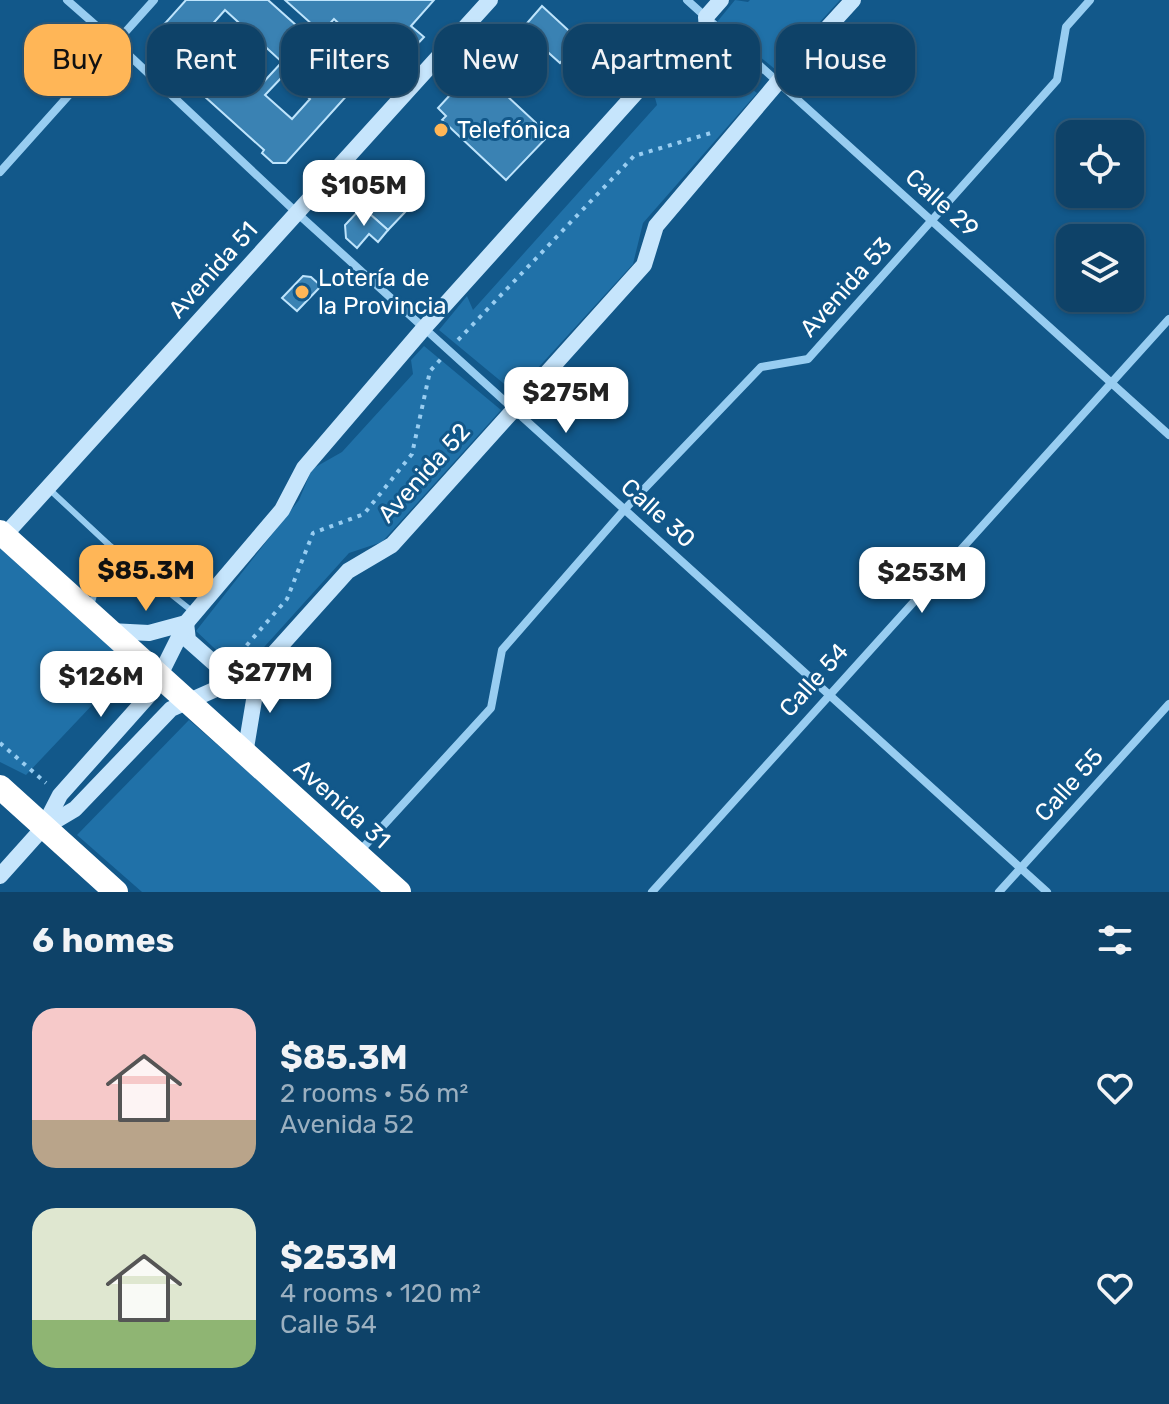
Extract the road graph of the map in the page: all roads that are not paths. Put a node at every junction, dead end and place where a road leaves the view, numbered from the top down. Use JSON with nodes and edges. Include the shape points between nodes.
{"nodes":[{"id":1,"x":67,"y":0,"type":"edge"},
{"id":2,"x":154,"y":0,"type":"edge"},
{"id":3,"x":490,"y":0,"type":"edge"},
{"id":4,"x":687,"y":0,"type":"edge"},
{"id":5,"x":721,"y":0,"type":"edge"},
{"id":6,"x":853,"y":0,"type":"edge"},
{"id":7,"x":1090,"y":0,"type":"edge"},
{"id":8,"x":706,"y":17,"type":"junction"},
{"id":9,"x":94,"y":24,"type":"edge"},
{"id":10,"x":831,"y":24,"type":"edge"},
{"id":11,"x":131,"y":26,"type":"edge"},
{"id":12,"x":131,"y":57,"type":"edge"},
{"id":13,"x":776,"y":80,"type":"edge"},
{"id":14,"x":776,"y":84,"type":"edge"},
{"id":15,"x":68,"y":96,"type":"edge"},
{"id":16,"x":794,"y":96,"type":"edge"},
{"id":17,"x":0,"y":172,"type":"edge"},
{"id":18,"x":297,"y":213,"type":"junction"},
{"id":19,"x":933,"y":222,"type":"junction"},
{"id":20,"x":1169,"y":319,"type":"edge"},
{"id":21,"x":424,"y":328,"type":"junction"},
{"id":22,"x":1111,"y":383,"type":"junction"},
{"id":23,"x":514,"y":410,"type":"junction"},
{"id":24,"x":1169,"y":435,"type":"edge"},
{"id":25,"x":48,"y":487,"type":"junction"},
{"id":26,"x":624,"y":510,"type":"junction"},
{"id":27,"x":2,"y":534,"type":"edge"},
{"id":28,"x":108,"y":544,"type":"junction"},
{"id":29,"x":89,"y":613,"type":"junction"},
{"id":30,"x":191,"y":618,"type":"junction"},
{"id":31,"x":109,"y":631,"type":"junction"},
{"id":32,"x":259,"y":670,"type":"junction"},
{"id":33,"x":159,"y":676,"type":"junction"},
{"id":34,"x":828,"y":694,"type":"junction"},
{"id":35,"x":186,"y":700,"type":"junction"},
{"id":36,"x":1169,"y":704,"type":"edge"},
{"id":37,"x":245,"y":754,"type":"junction"},
{"id":38,"x":0,"y":787,"type":"edge"},
{"id":39,"x":43,"y":828,"type":"junction"},
{"id":40,"x":357,"y":855,"type":"junction"},
{"id":41,"x":1020,"y":868,"type":"junction"},
{"id":42,"x":0,"y":876,"type":"edge"},
{"id":43,"x":116,"y":892,"type":"edge"},
{"id":44,"x":399,"y":892,"type":"edge"},
{"id":45,"x":652,"y":892,"type":"edge"},
{"id":46,"x":999,"y":892,"type":"edge"},
{"id":47,"x":1047,"y":892,"type":"edge"}],
"edges":[{"from":1,"to":9,"type":"street","name":"Calle 30"},
{"from":2,"to":11,"type":"street"},
{"from":3,"to":18,"type":"street","name":"Avenida 51"},
{"from":4,"to":8,"type":"street","name":"Calle 29"},
{"from":5,"to":8,"type":"street","name":"Avenida 52"},
{"from":6,"to":10,"type":"street","name":"Avenida 52"},
{"from":7,"to":19,"type":"street","name":"Avenida 53","via":[[1066,27],[1057,80]]},
{"from":8,"to":13,"type":"street","name":"Calle 29"},
{"from":8,"to":21,"type":"street","name":"Avenida 52","via":[[708,41],[691,57],[661,65]]},
{"from":12,"to":18,"type":"street","name":"Calle 30"},
{"from":14,"to":23,"type":"street","name":"Avenida 52","via":[[656,226],[644,265]]},
{"from":15,"to":17,"type":"street"},
{"from":16,"to":19,"type":"street","name":"Calle 29"},
{"from":18,"to":21,"type":"street","name":"Calle 30"},
{"from":18,"to":25,"type":"street","name":"Avenida 51"},
{"from":19,"to":22,"type":"street","name":"Calle 29"},
{"from":19,"to":26,"type":"street","name":"Avenida 53","via":[[808,359],[761,367]]},
{"from":20,"to":22,"type":"street","name":"Calle 54"},
{"from":21,"to":23,"type":"street","name":"Calle 30"},
{"from":21,"to":30,"type":"street","name":"Avenida 52","via":[[304,468],[282,510]]},
{"from":22,"to":24,"type":"street","name":"Calle 29"},
{"from":22,"to":34,"type":"street","name":"Calle 54"},
{"from":23,"to":26,"type":"street","name":"Calle 30"},
{"from":23,"to":32,"type":"street","name":"Avenida 52","via":[[392,545],[348,571]]},
{"from":25,"to":27,"type":"street","name":"Avenida 51"},
{"from":25,"to":28,"type":"lane"},
{"from":26,"to":34,"type":"street","name":"Calle 30"},
{"from":26,"to":40,"type":"street","name":"Avenida 53","via":[[502,650],[491,708]]},
{"from":27,"to":29,"type":"highway","name":"Avenida 31"},
{"from":28,"to":29,"type":"lane"},
{"from":28,"to":30,"type":"lane"},
{"from":29,"to":31,"type":"highway","name":"Avenida 31"},
{"from":30,"to":31,"type":"street","via":[[149,633]]},
{"from":30,"to":32,"type":"street","via":[[188,640],[223,671]]},
{"from":30,"to":33,"type":"street","name":"Avenida 52"},
{"from":31,"to":33,"type":"highway","name":"Avenida 31"},
{"from":32,"to":35,"type":"street","name":"Avenida 52"},
{"from":32,"to":37,"type":"street"},
{"from":33,"to":35,"type":"highway","name":"Avenida 31"},
{"from":33,"to":39,"type":"street","name":"Avenida 52","via":[[151,693],[60,795]]},
{"from":34,"to":41,"type":"street","name":"Calle 30"},
{"from":34,"to":45,"type":"street","name":"Calle 54"},
{"from":35,"to":37,"type":"highway","name":"Avenida 31"},
{"from":35,"to":39,"type":"street","name":"Avenida 52","via":[[171,709],[75,809]]},
{"from":36,"to":41,"type":"street","name":"Calle 55"},
{"from":37,"to":40,"type":"highway","name":"Avenida 31"},
{"from":38,"to":39,"type":"highway"},
{"from":39,"to":42,"type":"street","name":"Avenida 52"},
{"from":39,"to":43,"type":"highway"},
{"from":40,"to":44,"type":"highway","name":"Avenida 31"},
{"from":41,"to":46,"type":"street","name":"Calle 55"},
{"from":41,"to":47,"type":"street","name":"Calle 30"}]}
